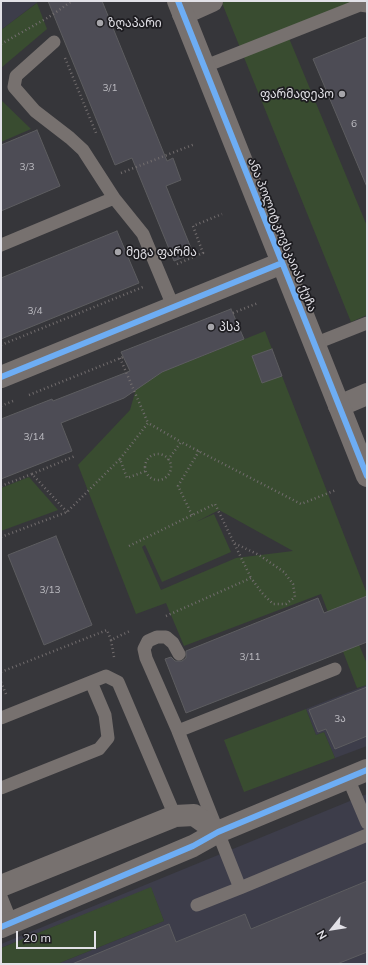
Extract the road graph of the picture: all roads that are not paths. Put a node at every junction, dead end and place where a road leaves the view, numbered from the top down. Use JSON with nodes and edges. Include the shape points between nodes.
{"nodes":[{"id":1,"x":212,"y":1,"type":"edge"},
{"id":2,"x":367,"y":6,"type":"edge"},
{"id":3,"x":180,"y":8,"type":"edge"},
{"id":4,"x":54,"y":42,"type":"dead end"},
{"id":5,"x":203,"y":66,"type":"junction"},
{"id":6,"x":114,"y":198,"type":"junction"},
{"id":7,"x":1,"y":245,"type":"edge"},
{"id":8,"x":282,"y":263,"type":"junction"},
{"id":9,"x":173,"y":306,"type":"junction"},
{"id":10,"x":367,"y":323,"type":"edge"},
{"id":11,"x":314,"y":344,"type":"junction"},
{"id":12,"x":1,"y":377,"type":"edge"},
{"id":13,"x":367,"y":394,"type":"edge"},
{"id":14,"x":339,"y":406,"type":"junction"},
{"id":15,"x":365,"y":468,"type":"edge"},
{"id":16,"x":179,"y":654,"type":"dead end"},
{"id":17,"x":335,"y":669,"type":"dead end"},
{"id":18,"x":90,"y":682,"type":"junction"},
{"id":19,"x":1,"y":718,"type":"edge"},
{"id":20,"x":178,"y":731,"type":"junction"},
{"id":21,"x":358,"y":774,"type":"edge"},
{"id":22,"x":1,"y":788,"type":"edge"},
{"id":23,"x":175,"y":816,"type":"junction"},
{"id":24,"x":367,"y":823,"type":"edge"},
{"id":25,"x":218,"y":832,"type":"junction"},
{"id":26,"x":367,"y":836,"type":"edge"},
{"id":27,"x":1,"y":886,"type":"edge"},
{"id":28,"x":240,"y":888,"type":"junction"},
{"id":29,"x":1,"y":897,"type":"edge"},
{"id":30,"x":197,"y":904,"type":"dead end"},
{"id":31,"x":6,"y":924,"type":"edge"}],
"edges":[{"from":1,"to":3,"type":"street"},
{"from":2,"to":5,"type":"lane","via":[[360,5]]},
{"from":3,"to":5,"type":"street","name":"ანა პოლიტკოვსკაიას ქუჩა"},
{"from":4,"to":6,"type":"lane","via":[[16,76],[14,87],[35,111],[83,150]]},
{"from":5,"to":8,"type":"street","name":"ანა პოლიტკოვსკაიას ქუჩა"},
{"from":6,"to":7,"type":"lane"},
{"from":6,"to":9,"type":"lane","via":[[143,234]]},
{"from":8,"to":9,"type":"street"},
{"from":8,"to":11,"type":"street","name":"ანა პოლიტკოვსკაიას ქუჩა"},
{"from":9,"to":12,"type":"street"},
{"from":10,"to":11,"type":"lane"},
{"from":11,"to":14,"type":"street","name":"ანა პოლიტკოვსკაიას ქუჩა"},
{"from":13,"to":14,"type":"street"},
{"from":14,"to":15,"type":"street","name":"ანა პოლიტკოვსკაიას ქუჩა"},
{"from":16,"to":20,"type":"lane","via":[[166,637],[148,641],[144,649]]},
{"from":17,"to":20,"type":"lane"},
{"from":18,"to":19,"type":"lane"},
{"from":18,"to":22,"type":"lane","via":[[104,716],[108,738],[99,749]]},
{"from":18,"to":23,"type":"lane","via":[[106,676],[118,682]]},
{"from":20,"to":25,"type":"lane"},
{"from":21,"to":24,"type":"lane"},
{"from":21,"to":25,"type":"street"},
{"from":23,"to":25,"type":"street","via":[[194,815]]},
{"from":23,"to":27,"type":"street"},
{"from":25,"to":28,"type":"lane"},
{"from":25,"to":31,"type":"street","via":[[193,846]]},
{"from":26,"to":28,"type":"lane"},
{"from":28,"to":30,"type":"lane"},
{"from":29,"to":31,"type":"lane"}]}
